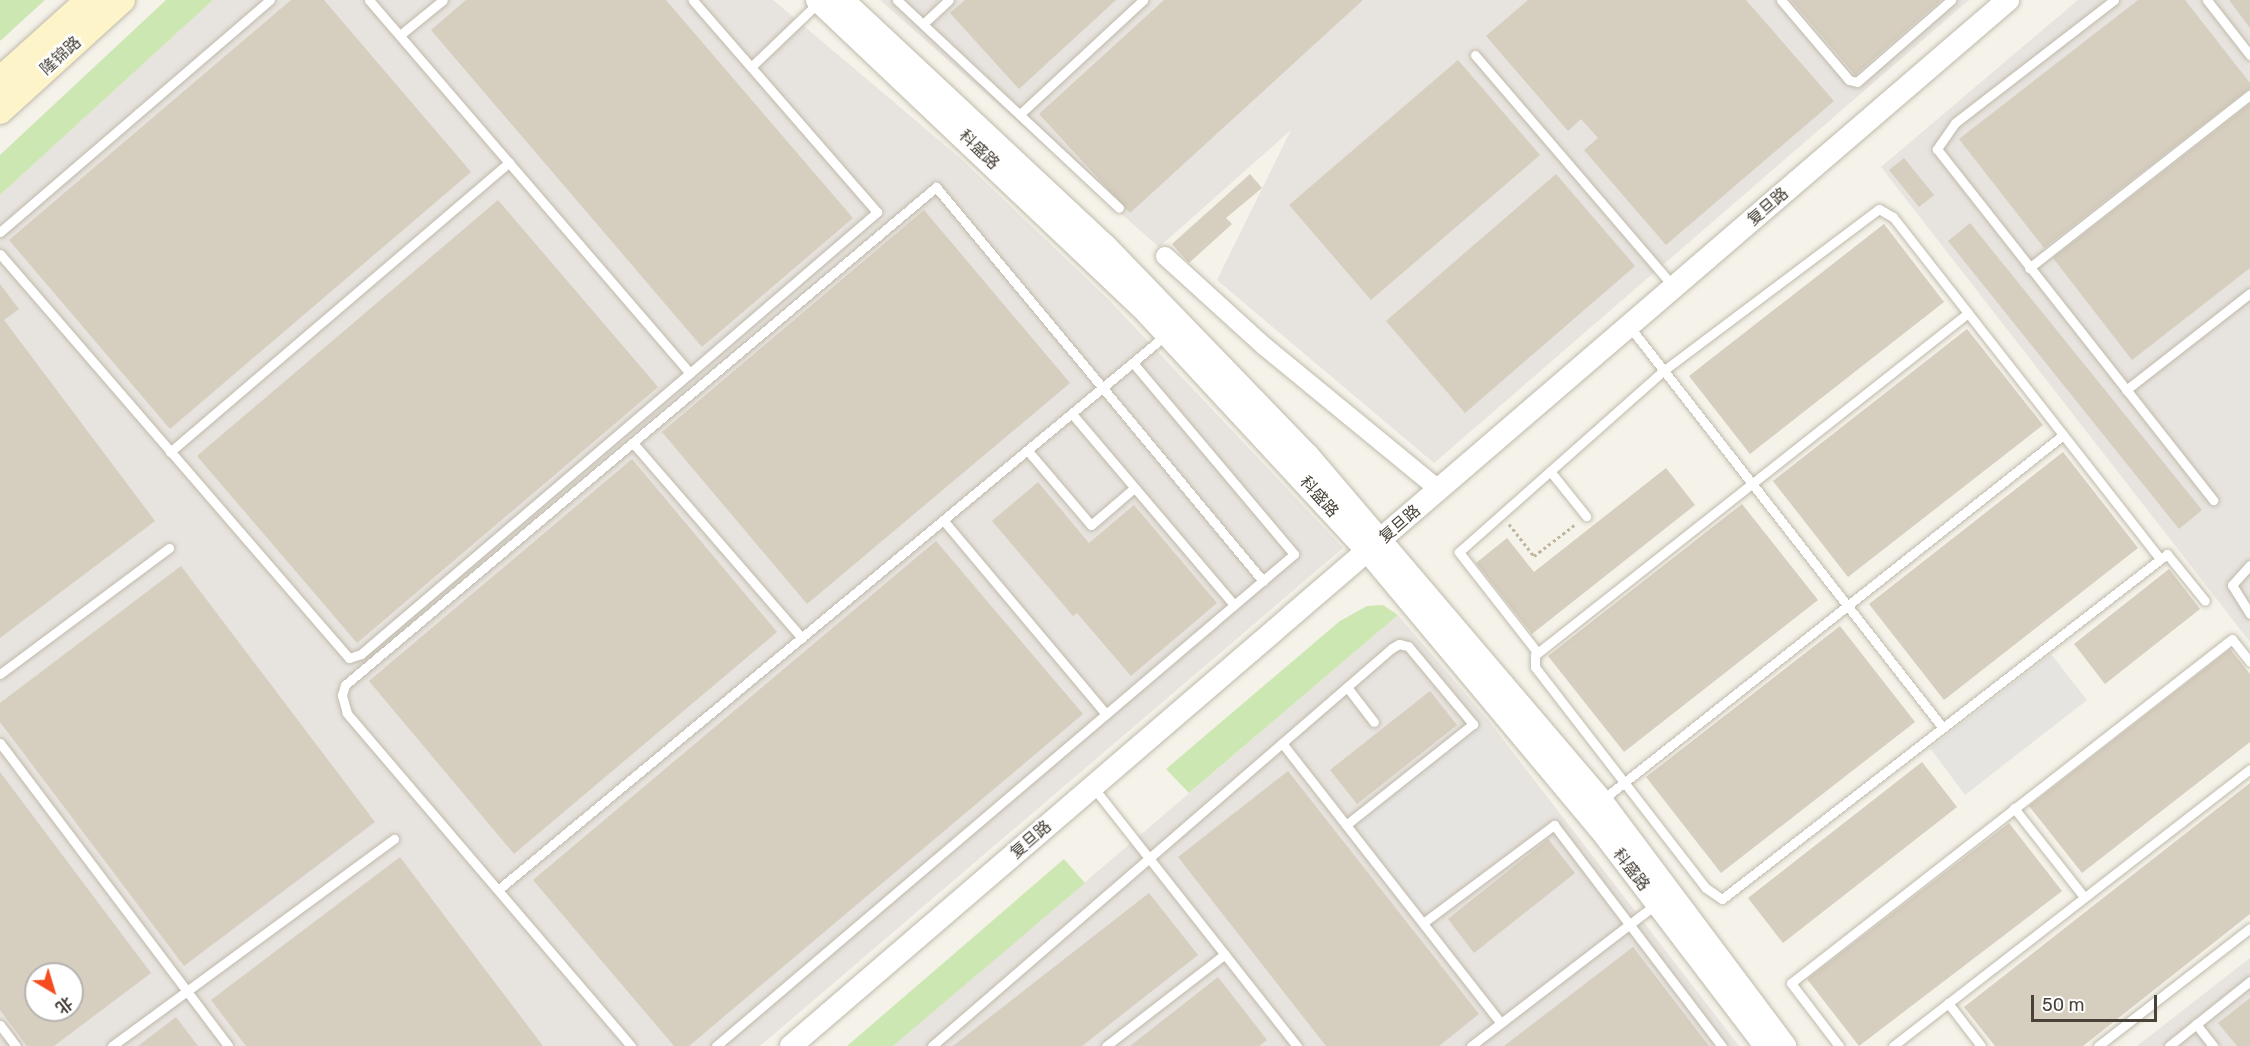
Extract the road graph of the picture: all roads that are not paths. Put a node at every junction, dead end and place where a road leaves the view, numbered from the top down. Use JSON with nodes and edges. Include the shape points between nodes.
{"nodes":[{"id":1,"x":89,"y":0,"type":"edge"},
{"id":2,"x":122,"y":0,"type":"edge"},
{"id":3,"x":270,"y":0,"type":"edge"},
{"id":4,"x":369,"y":0,"type":"edge"},
{"id":5,"x":443,"y":0,"type":"edge"},
{"id":6,"x":693,"y":0,"type":"edge"},
{"id":7,"x":843,"y":0,"type":"edge"},
{"id":8,"x":897,"y":0,"type":"edge"},
{"id":9,"x":949,"y":0,"type":"edge"},
{"id":10,"x":1143,"y":0,"type":"edge"},
{"id":11,"x":1781,"y":0,"type":"edge"},
{"id":12,"x":1951,"y":0,"type":"edge"},
{"id":13,"x":2008,"y":0,"type":"edge"},
{"id":14,"x":2114,"y":0,"type":"edge"},
{"id":15,"x":2207,"y":0,"type":"edge"},
{"id":16,"x":819,"y":1,"type":"edge"},
{"id":17,"x":923,"y":24,"type":"junction"},
{"id":18,"x":400,"y":35,"type":"junction"},
{"id":19,"x":1476,"y":55,"type":"dead end"},
{"id":20,"x":2250,"y":55,"type":"edge"},
{"id":21,"x":751,"y":67,"type":"junction"},
{"id":22,"x":0,"y":80,"type":"edge"},
{"id":23,"x":2250,"y":95,"type":"edge"},
{"id":24,"x":0,"y":111,"type":"edge"},
{"id":25,"x":1020,"y":114,"type":"junction"},
{"id":26,"x":509,"y":162,"type":"junction"},
{"id":27,"x":1119,"y":208,"type":"dead end"},
{"id":28,"x":0,"y":232,"type":"edge"},
{"id":29,"x":0,"y":254,"type":"edge"},
{"id":30,"x":1165,"y":256,"type":"dead end"},
{"id":31,"x":2029,"y":268,"type":"junction"},
{"id":32,"x":1674,"y":287,"type":"junction"},
{"id":33,"x":2250,"y":293,"type":"edge"},
{"id":34,"x":1968,"y":313,"type":"junction"},
{"id":35,"x":1629,"y":326,"type":"junction"},
{"id":36,"x":1174,"y":327,"type":"junction"},
{"id":37,"x":1134,"y":364,"type":"junction"},
{"id":38,"x":1663,"y":371,"type":"junction"},
{"id":39,"x":690,"y":373,"type":"junction"},
{"id":40,"x":1105,"y":389,"type":"junction"},
{"id":41,"x":2126,"y":390,"type":"junction"},
{"id":42,"x":1073,"y":415,"type":"junction"},
{"id":43,"x":2063,"y":435,"type":"junction"},
{"id":44,"x":633,"y":443,"type":"junction"},
{"id":45,"x":170,"y":452,"type":"junction"},
{"id":46,"x":1028,"y":452,"type":"junction"},
{"id":47,"x":1550,"y":471,"type":"junction"},
{"id":48,"x":1750,"y":484,"type":"junction"},
{"id":49,"x":1134,"y":488,"type":"junction"},
{"id":50,"x":1439,"y":489,"type":"junction"},
{"id":51,"x":2213,"y":500,"type":"dead end"},
{"id":52,"x":1586,"y":516,"type":"road end"},
{"id":53,"x":944,"y":521,"type":"junction"},
{"id":54,"x":1375,"y":545,"type":"junction"},
{"id":55,"x":168,"y":548,"type":"dead end"},
{"id":56,"x":2160,"y":559,"type":"junction"},
{"id":57,"x":2250,"y":565,"type":"edge"},
{"id":58,"x":1263,"y":580,"type":"junction"},
{"id":59,"x":2205,"y":601,"type":"dead end"},
{"id":60,"x":1234,"y":605,"type":"junction"},
{"id":61,"x":1845,"y":605,"type":"junction"},
{"id":62,"x":2250,"y":614,"type":"edge"},
{"id":63,"x":802,"y":639,"type":"junction"},
{"id":64,"x":1537,"y":652,"type":"junction"},
{"id":65,"x":2250,"y":662,"type":"edge"},
{"id":66,"x":0,"y":674,"type":"edge"},
{"id":67,"x":1347,"y":687,"type":"junction"},
{"id":68,"x":1106,"y":714,"type":"junction"},
{"id":69,"x":1374,"y":722,"type":"dead end"},
{"id":70,"x":1943,"y":728,"type":"junction"},
{"id":71,"x":0,"y":743,"type":"edge"},
{"id":72,"x":1282,"y":743,"type":"junction"},
{"id":73,"x":2250,"y":769,"type":"edge"},
{"id":74,"x":1624,"y":783,"type":"junction"},
{"id":75,"x":1093,"y":787,"type":"junction"},
{"id":76,"x":1594,"y":807,"type":"junction"},
{"id":77,"x":2014,"y":808,"type":"junction"},
{"id":78,"x":1346,"y":825,"type":"junction"},
{"id":79,"x":394,"y":839,"type":"dead end"},
{"id":80,"x":1150,"y":859,"type":"junction"},
{"id":81,"x":499,"y":888,"type":"junction"},
{"id":82,"x":2084,"y":897,"type":"junction"},
{"id":83,"x":1665,"y":898,"type":"junction"},
{"id":84,"x":1423,"y":923,"type":"junction"},
{"id":85,"x":1630,"y":924,"type":"junction"},
{"id":86,"x":2250,"y":928,"type":"edge"},
{"id":87,"x":1224,"y":954,"type":"junction"},
{"id":88,"x":2250,"y":981,"type":"edge"},
{"id":89,"x":187,"y":991,"type":"junction"},
{"id":90,"x":1948,"y":1003,"type":"junction"},
{"id":91,"x":1501,"y":1023,"type":"junction"},
{"id":92,"x":2196,"y":1024,"type":"junction"},
{"id":93,"x":0,"y":1025,"type":"edge"},
{"id":94,"x":1294,"y":1042,"type":"edge"},
{"id":95,"x":16,"y":1046,"type":"edge"},
{"id":96,"x":112,"y":1046,"type":"edge"},
{"id":97,"x":228,"y":1046,"type":"edge"},
{"id":98,"x":632,"y":1046,"type":"edge"},
{"id":99,"x":716,"y":1046,"type":"edge"},
{"id":100,"x":791,"y":1046,"type":"edge"},
{"id":101,"x":932,"y":1046,"type":"edge"},
{"id":102,"x":1106,"y":1046,"type":"edge"},
{"id":103,"x":1282,"y":1046,"type":"edge"},
{"id":104,"x":1471,"y":1046,"type":"edge"},
{"id":105,"x":1722,"y":1046,"type":"edge"},
{"id":106,"x":1765,"y":1046,"type":"edge"},
{"id":107,"x":1785,"y":1046,"type":"edge"},
{"id":108,"x":1839,"y":1046,"type":"edge"},
{"id":109,"x":1893,"y":1046,"type":"edge"},
{"id":110,"x":1982,"y":1046,"type":"edge"},
{"id":111,"x":2098,"y":1046,"type":"edge"},
{"id":112,"x":2169,"y":1046,"type":"edge"},
{"id":113,"x":2213,"y":1046,"type":"edge"}],
"edges":[{"from":1,"to":22,"type":"main road","name":"隆锦路"},
{"from":2,"to":24,"type":"main road","name":"隆锦路"},
{"from":3,"to":28,"type":"lane"},
{"from":4,"to":18,"type":"lane"},
{"from":5,"to":18,"type":"lane"},
{"from":6,"to":21,"type":"lane"},
{"from":7,"to":36,"type":"street","name":"科盛路","via":[[940,88]]},
{"from":8,"to":17,"type":"lane"},
{"from":9,"to":17,"type":"lane"},
{"from":10,"to":25,"type":"lane"},
{"from":11,"to":12,"type":"lane","via":[[1849,80],[1857,82]]},
{"from":13,"to":32,"type":"street","name":"复旦路"},
{"from":14,"to":31,"type":"lane","via":[[1955,123],[1937,148]]},
{"from":15,"to":20,"type":"lane"},
{"from":16,"to":21,"type":"lane"},
{"from":16,"to":36,"type":"street","name":"科盛路"},
{"from":17,"to":25,"type":"lane"},
{"from":18,"to":26,"type":"lane"},
{"from":19,"to":32,"type":"lane"},
{"from":21,"to":39,"type":"lane","via":[[877,212]]},
{"from":23,"to":31,"type":"lane"},
{"from":25,"to":27,"type":"lane"},
{"from":26,"to":39,"type":"lane"},
{"from":26,"to":45,"type":"lane"},
{"from":29,"to":45,"type":"lane"},
{"from":30,"to":50,"type":"street","via":[[1264,346]]},
{"from":31,"to":41,"type":"lane"},
{"from":32,"to":35,"type":"street","name":"复旦路"},
{"from":33,"to":41,"type":"lane"},
{"from":34,"to":38,"type":"lane","via":[[1893,217],[1879,209]]},
{"from":34,"to":43,"type":"lane"},
{"from":34,"to":48,"type":"lane"},
{"from":35,"to":38,"type":"lane"},
{"from":35,"to":50,"type":"street","name":"复旦路"},
{"from":36,"to":37,"type":"lane"},
{"from":36,"to":54,"type":"street","name":"科盛路"},
{"from":37,"to":40,"type":"lane"},
{"from":37,"to":58,"type":"lane","via":[[1294,554]]},
{"from":38,"to":47,"type":"lane"},
{"from":38,"to":48,"type":"lane"},
{"from":39,"to":45,"type":"lane","via":[[356,657],[342,653]]},
{"from":40,"to":42,"type":"lane"},
{"from":40,"to":44,"type":"lane","via":[[936,187]]},
{"from":40,"to":58,"type":"lane"},
{"from":41,"to":51,"type":"lane"},
{"from":42,"to":46,"type":"lane"},
{"from":42,"to":49,"type":"lane"},
{"from":43,"to":56,"type":"lane"},
{"from":43,"to":61,"type":"lane"},
{"from":44,"to":63,"type":"lane"},
{"from":44,"to":81,"type":"lane","via":[[345,685],[342,695],[347,713]]},
{"from":46,"to":49,"type":"lane","via":[[1091,525]]},
{"from":46,"to":53,"type":"lane"},
{"from":47,"to":52,"type":"lane"},
{"from":47,"to":64,"type":"lane","via":[[1459,552]]},
{"from":48,"to":61,"type":"lane"},
{"from":48,"to":64,"type":"lane"},
{"from":49,"to":60,"type":"lane"},
{"from":50,"to":54,"type":"street","name":"复旦路"},
{"from":53,"to":63,"type":"lane"},
{"from":53,"to":68,"type":"lane"},
{"from":54,"to":75,"type":"street","name":"复旦路"},
{"from":54,"to":76,"type":"street","name":"科盛路"},
{"from":55,"to":66,"type":"lane"},
{"from":56,"to":59,"type":"lane","via":[[2167,554]]},
{"from":56,"to":70,"type":"lane"},
{"from":57,"to":62,"type":"lane","via":[[2232,585]]},
{"from":58,"to":60,"type":"lane"},
{"from":60,"to":68,"type":"lane"},
{"from":61,"to":70,"type":"lane"},
{"from":61,"to":74,"type":"lane"},
{"from":63,"to":81,"type":"lane"},
{"from":64,"to":74,"type":"lane","via":[[1535,667]]},
{"from":65,"to":77,"type":"lane","via":[[2232,639]]},
{"from":67,"to":69,"type":"lane"},
{"from":67,"to":72,"type":"lane"},
{"from":67,"to":78,"type":"lane","via":[[1399,644],[1416,653],[1473,724]]},
{"from":68,"to":99,"type":"lane"},
{"from":70,"to":74,"type":"lane","via":[[1722,899],[1706,888]]},
{"from":71,"to":89,"type":"lane"},
{"from":72,"to":78,"type":"lane"},
{"from":72,"to":80,"type":"lane"},
{"from":73,"to":82,"type":"lane"},
{"from":74,"to":76,"type":"lane"},
{"from":75,"to":80,"type":"lane"},
{"from":75,"to":100,"type":"street","name":"复旦路"},
{"from":76,"to":83,"type":"street","name":"科盛路"},
{"from":77,"to":82,"type":"lane"},
{"from":77,"to":108,"type":"lane","via":[[1791,983]]},
{"from":78,"to":84,"type":"lane"},
{"from":79,"to":89,"type":"lane"},
{"from":80,"to":87,"type":"lane"},
{"from":80,"to":101,"type":"lane"},
{"from":81,"to":98,"type":"lane"},
{"from":82,"to":90,"type":"lane"},
{"from":83,"to":85,"type":"lane"},
{"from":83,"to":106,"type":"street","name":"科盛路"},
{"from":83,"to":107,"type":"street","name":"科盛路"},
{"from":84,"to":85,"type":"lane","via":[[1554,825]]},
{"from":84,"to":91,"type":"lane"},
{"from":85,"to":91,"type":"lane"},
{"from":85,"to":105,"type":"lane"},
{"from":86,"to":111,"type":"lane"},
{"from":87,"to":94,"type":"lane"},
{"from":87,"to":102,"type":"lane"},
{"from":88,"to":92,"type":"lane"},
{"from":89,"to":96,"type":"lane"},
{"from":89,"to":97,"type":"lane"},
{"from":90,"to":109,"type":"lane"},
{"from":90,"to":110,"type":"lane"},
{"from":91,"to":104,"type":"lane"},
{"from":92,"to":112,"type":"lane"},
{"from":92,"to":113,"type":"lane"},
{"from":93,"to":95,"type":"lane"},
{"from":94,"to":103,"type":"lane"}]}
